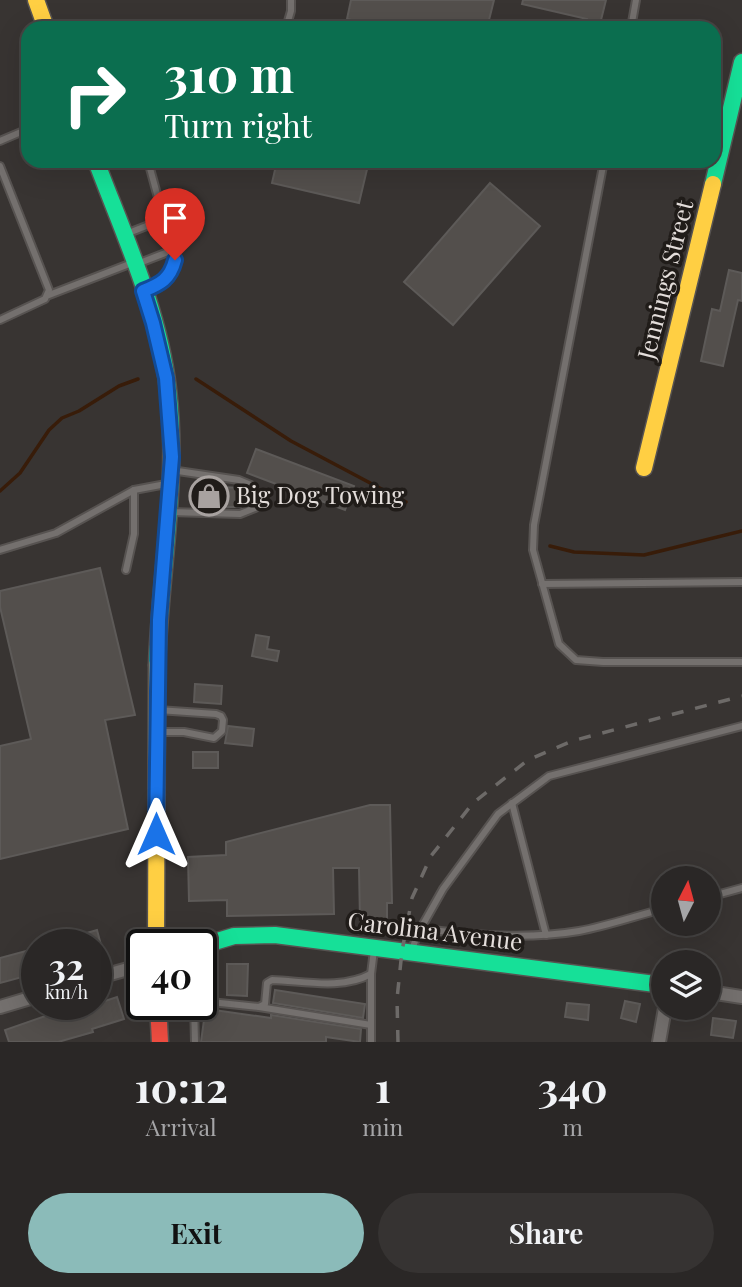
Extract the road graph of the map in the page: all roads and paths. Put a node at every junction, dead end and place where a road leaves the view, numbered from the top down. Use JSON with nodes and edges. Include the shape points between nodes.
{"nodes":[{"id":1,"x":36,"y":0,"type":"edge"},
{"id":2,"x":291,"y":0,"type":"edge"},
{"id":3,"x":636,"y":0,"type":"edge"},
{"id":4,"x":44,"y":21,"type":"edge"},
{"id":5,"x":288,"y":21,"type":"edge"},
{"id":6,"x":632,"y":21,"type":"edge"},
{"id":7,"x":742,"y":62,"type":"edge"},
{"id":8,"x":21,"y":132,"type":"edge"},
{"id":9,"x":0,"y":141,"type":"edge"},
{"id":10,"x":721,"y":149,"type":"edge"},
{"id":11,"x":0,"y":166,"type":"edge"},
{"id":12,"x":99,"y":168,"type":"edge"},
{"id":13,"x":150,"y":168,"type":"edge"},
{"id":14,"x":603,"y":168,"type":"edge"},
{"id":15,"x":716,"y":168,"type":"edge"},
{"id":16,"x":164,"y":219,"type":"junction"},
{"id":17,"x":124,"y":235,"type":"junction"},
{"id":18,"x":173,"y":250,"type":"junction"},
{"id":19,"x":134,"y":264,"type":"junction"},
{"id":20,"x":143,"y":291,"type":"junction"},
{"id":21,"x":49,"y":295,"type":"junction"},
{"id":22,"x":0,"y":320,"type":"edge"},
{"id":23,"x":644,"y":468,"type":"dead end"},
{"id":24,"x":171,"y":477,"type":"junction"},
{"id":25,"x":134,"y":490,"type":"junction"},
{"id":26,"x":168,"y":512,"type":"junction"},
{"id":27,"x":0,"y":550,"type":"edge"},
{"id":28,"x":125,"y":570,"type":"dead end"},
{"id":29,"x":742,"y":582,"type":"edge"},
{"id":30,"x":542,"y":584,"type":"junction"},
{"id":31,"x":742,"y":662,"type":"edge"},
{"id":32,"x":157,"y":710,"type":"junction"},
{"id":33,"x":742,"y":726,"type":"edge"},
{"id":34,"x":156,"y":732,"type":"junction"},
{"id":35,"x":512,"y":803,"type":"junction"},
{"id":36,"x":742,"y":888,"type":"edge"},
{"id":37,"x":721,"y":894,"type":"edge"},
{"id":38,"x":651,"y":912,"type":"edge"},
{"id":39,"x":421,"y":928,"type":"junction"},
{"id":40,"x":156,"y":929,"type":"edge"},
{"id":41,"x":547,"y":935,"type":"junction"},
{"id":42,"x":217,"y":941,"type":"edge"},
{"id":43,"x":374,"y":947,"type":"junction"},
{"id":44,"x":411,"y":952,"type":"junction"},
{"id":45,"x":371,"y":974,"type":"junction"},
{"id":46,"x":651,"y":983,"type":"edge"},
{"id":47,"x":721,"y":994,"type":"edge"},
{"id":48,"x":742,"y":997,"type":"edge"},
{"id":49,"x":21,"y":1001,"type":"edge"},
{"id":50,"x":217,"y":1003,"type":"edge"},
{"id":51,"x":0,"y":1007,"type":"edge"},
{"id":52,"x":259,"y":1007,"type":"junction"},
{"id":53,"x":159,"y":1020,"type":"edge"},
{"id":54,"x":194,"y":1020,"type":"edge"},
{"id":55,"x":663,"y":1020,"type":"edge"},
{"id":56,"x":372,"y":1025,"type":"junction"},
{"id":57,"x":160,"y":1042,"type":"edge"},
{"id":58,"x":195,"y":1042,"type":"edge"},
{"id":59,"x":371,"y":1042,"type":"edge"},
{"id":60,"x":659,"y":1042,"type":"edge"}],
"edges":[{"from":1,"to":4,"type":"street"},
{"from":2,"to":5,"type":"lane"},
{"from":3,"to":6,"type":"lane"},
{"from":7,"to":10,"type":"street","name":"Jennings Street"},
{"from":8,"to":9,"type":"lane"},
{"from":11,"to":21,"type":"lane"},
{"from":12,"to":17,"type":"street"},
{"from":13,"to":16,"type":"lane"},
{"from":14,"to":30,"type":"lane","via":[[534,525],[533,550]]},
{"from":15,"to":23,"type":"street","name":"Jennings Street"},
{"from":16,"to":17,"type":"lane"},
{"from":16,"to":18,"type":"lane"},
{"from":17,"to":19,"type":"street"},
{"from":18,"to":19,"type":"lane"},
{"from":18,"to":20,"type":"lane","via":[[171,274]]},
{"from":19,"to":20,"type":"street"},
{"from":19,"to":21,"type":"lane"},
{"from":20,"to":24,"type":"street","via":[[168,389]]},
{"from":21,"to":22,"type":"lane"},
{"from":24,"to":25,"type":"lane"},
{"from":24,"to":26,"type":"street"},
{"from":24,"to":26,"type":"lane","via":[[239,480],[250,485],[256,496],[255,508],[240,514]]},
{"from":25,"to":27,"type":"lane","via":[[56,533]]},
{"from":25,"to":28,"type":"lane","via":[[134,534]]},
{"from":26,"to":32,"type":"street"},
{"from":29,"to":30,"type":"lane"},
{"from":30,"to":31,"type":"lane","via":[[559,644],[576,660]]},
{"from":32,"to":34,"type":"street"},
{"from":32,"to":34,"type":"lane","via":[[216,714],[223,720],[222,731],[214,738]]},
{"from":33,"to":35,"type":"lane","via":[[549,776]]},
{"from":34,"to":40,"type":"street"},
{"from":35,"to":39,"type":"lane","via":[[498,814],[443,889]]},
{"from":35,"to":41,"type":"lane"},
{"from":36,"to":37,"type":"lane"},
{"from":38,"to":41,"type":"lane"},
{"from":39,"to":41,"type":"lane","via":[[446,933]]},
{"from":39,"to":44,"type":"lane"},
{"from":42,"to":43,"type":"street","name":"Carolina Avenue","via":[[275,934]]},
{"from":43,"to":44,"type":"street","name":"Carolina Avenue"},
{"from":43,"to":45,"type":"lane"},
{"from":44,"to":46,"type":"street","name":"Carolina Avenue"},
{"from":45,"to":52,"type":"lane","via":[[341,983],[272,980]]},
{"from":45,"to":56,"type":"lane"},
{"from":47,"to":48,"type":"street"},
{"from":49,"to":51,"type":"street"},
{"from":50,"to":52,"type":"lane"},
{"from":52,"to":56,"type":"lane"},
{"from":53,"to":57,"type":"street"},
{"from":54,"to":58,"type":"lane"},
{"from":55,"to":60,"type":"street"},
{"from":56,"to":59,"type":"lane"}]}
